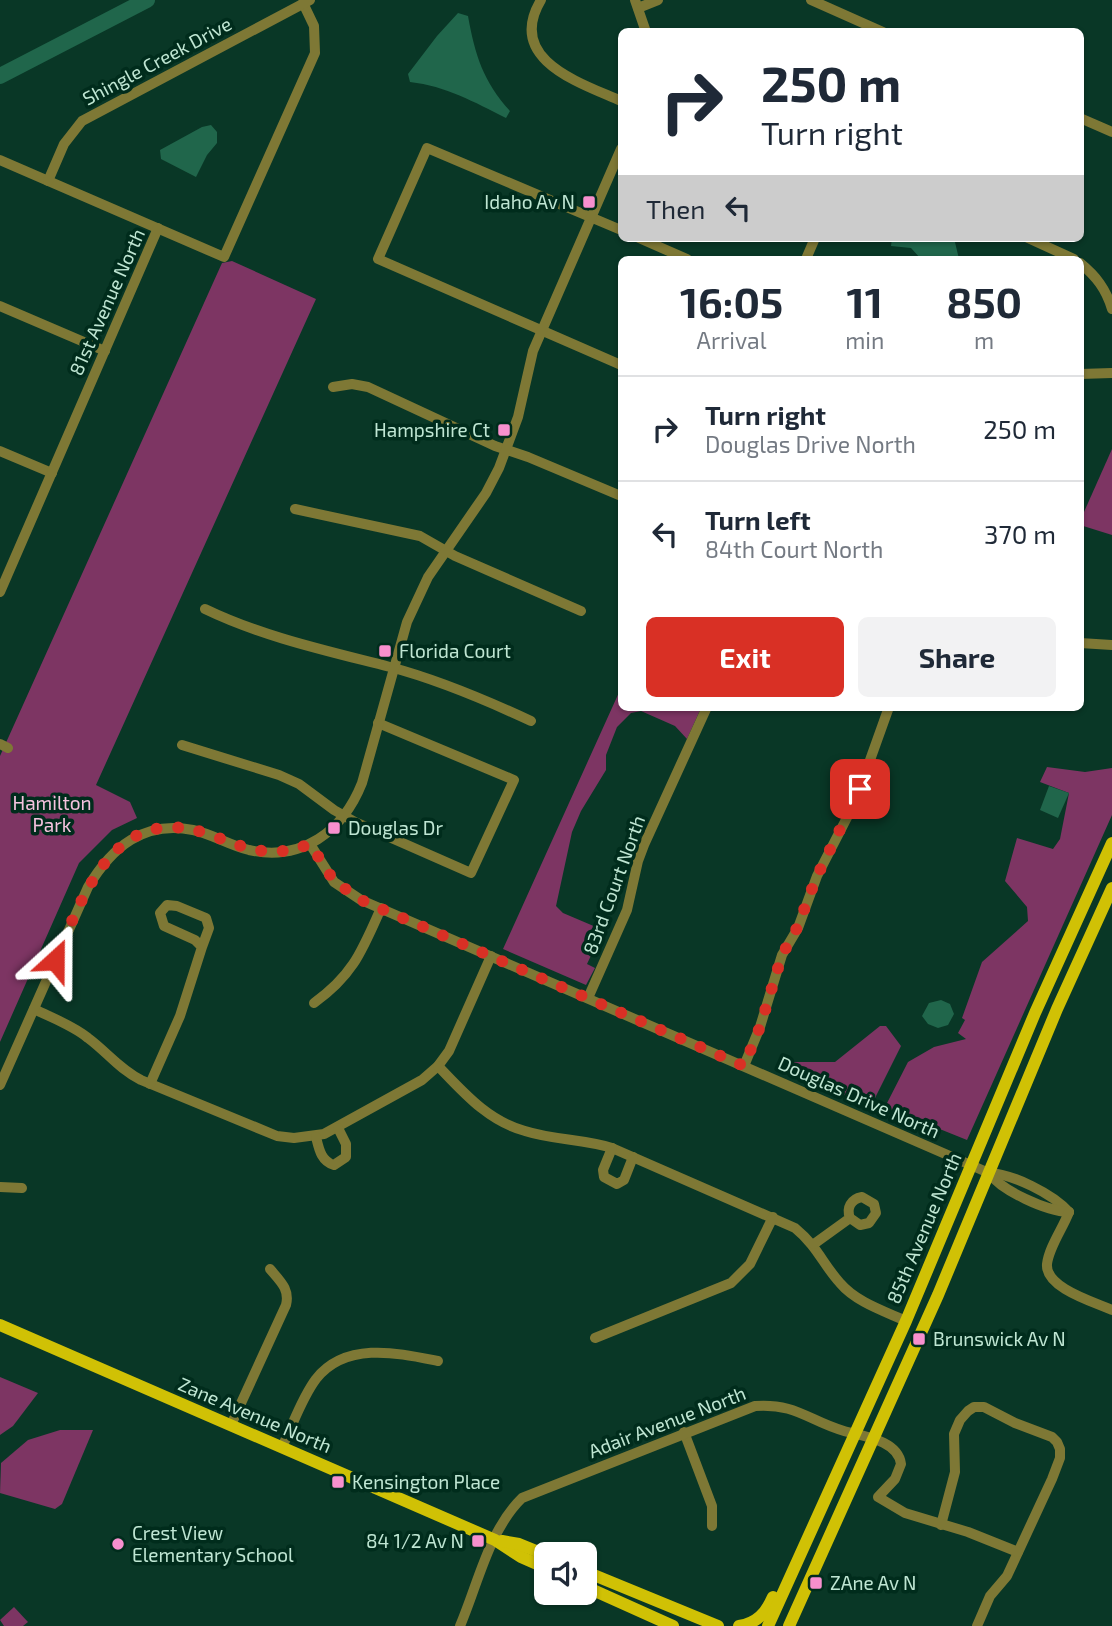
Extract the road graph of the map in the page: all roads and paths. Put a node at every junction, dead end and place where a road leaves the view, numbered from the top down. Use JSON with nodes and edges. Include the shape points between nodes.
{"nodes":[{"id":1,"x":541,"y":0,"type":"edge"},
{"id":2,"x":658,"y":0,"type":"edge"},
{"id":3,"x":810,"y":0,"type":"edge"},
{"id":4,"x":307,"y":2,"type":"edge"},
{"id":5,"x":637,"y":4,"type":"edge"},
{"id":6,"x":645,"y":28,"type":"edge"},
{"id":7,"x":874,"y":28,"type":"edge"},
{"id":8,"x":618,"y":100,"type":"edge"},
{"id":9,"x":1084,"y":120,"type":"edge"},
{"id":10,"x":1112,"y":132,"type":"edge"},
{"id":11,"x":618,"y":156,"type":"edge"},
{"id":12,"x":0,"y":160,"type":"edge"},
{"id":13,"x":48,"y":181,"type":"junction"},
{"id":14,"x":592,"y":217,"type":"junction"},
{"id":15,"x":158,"y":228,"type":"junction"},
{"id":16,"x":618,"y":229,"type":"edge"},
{"id":17,"x":648,"y":242,"type":"edge"},
{"id":18,"x":1037,"y":242,"type":"edge"},
{"id":19,"x":680,"y":256,"type":"edge"},
{"id":20,"x":1067,"y":256,"type":"edge"},
{"id":21,"x":1084,"y":266,"type":"edge"},
{"id":22,"x":0,"y":306,"type":"edge"},
{"id":23,"x":1112,"y":309,"type":"edge"},
{"id":24,"x":543,"y":330,"type":"junction"},
{"id":25,"x":105,"y":351,"type":"junction"},
{"id":26,"x":618,"y":364,"type":"edge"},
{"id":27,"x":1111,"y":370,"type":"edge"},
{"id":28,"x":1084,"y":373,"type":"edge"},
{"id":29,"x":333,"y":387,"type":"dead end"},
{"id":30,"x":507,"y":450,"type":"junction"},
{"id":31,"x":0,"y":451,"type":"edge"},
{"id":32,"x":51,"y":473,"type":"junction"},
{"id":33,"x":618,"y":495,"type":"edge"},
{"id":34,"x":295,"y":509,"type":"dead end"},
{"id":35,"x":445,"y":551,"type":"junction"},
{"id":36,"x":0,"y":592,"type":"edge"},
{"id":37,"x":205,"y":609,"type":"dead end"},
{"id":38,"x":581,"y":611,"type":"dead end"},
{"id":39,"x":1084,"y":643,"type":"edge"},
{"id":40,"x":1112,"y":645,"type":"edge"},
{"id":41,"x":393,"y":667,"type":"junction"},
{"id":42,"x":705,"y":711,"type":"edge"},
{"id":43,"x":888,"y":711,"type":"edge"},
{"id":44,"x":531,"y":721,"type":"dead end"},
{"id":45,"x":378,"y":723,"type":"junction"},
{"id":46,"x":182,"y":745,"type":"dead end"},
{"id":47,"x":345,"y":816,"type":"junction"},
{"id":48,"x":1112,"y":843,"type":"edge"},
{"id":49,"x":310,"y":844,"type":"junction"},
{"id":50,"x":1112,"y":888,"type":"edge"},
{"id":51,"x":381,"y":908,"type":"junction"},
{"id":52,"x":1074,"y":925,"type":"junction"},
{"id":53,"x":1091,"y":933,"type":"junction"},
{"id":54,"x":202,"y":947,"type":"junction"},
{"id":55,"x":491,"y":956,"type":"junction"},
{"id":56,"x":588,"y":998,"type":"junction"},
{"id":57,"x":314,"y":1003,"type":"dead end"},
{"id":58,"x":34,"y":1009,"type":"junction"},
{"id":59,"x":438,"y":1066,"type":"junction"},
{"id":60,"x":744,"y":1066,"type":"junction"},
{"id":61,"x":150,"y":1084,"type":"junction"},
{"id":62,"x":0,"y":1085,"type":"edge"},
{"id":63,"x":338,"y":1128,"type":"junction"},
{"id":64,"x":316,"y":1137,"type":"junction"},
{"id":65,"x":612,"y":1148,"type":"junction"},
{"id":66,"x":633,"y":1157,"type":"junction"},
{"id":67,"x":971,"y":1165,"type":"junction"},
{"id":68,"x":989,"y":1173,"type":"junction"},
{"id":69,"x":0,"y":1187,"type":"edge"},
{"id":70,"x":22,"y":1188,"type":"dead end"},
{"id":71,"x":772,"y":1217,"type":"junction"},
{"id":72,"x":850,"y":1218,"type":"dead end"},
{"id":73,"x":814,"y":1244,"type":"junction"},
{"id":74,"x":271,"y":1269,"type":"dead end"},
{"id":75,"x":1112,"y":1310,"type":"edge"},
{"id":76,"x":906,"y":1321,"type":"junction"},
{"id":77,"x":0,"y":1325,"type":"edge"},
{"id":78,"x":595,"y":1338,"type":"dead end"},
{"id":79,"x":438,"y":1361,"type":"dead end"},
{"id":80,"x":231,"y":1425,"type":"junction"},
{"id":81,"x":684,"y":1432,"type":"junction"},
{"id":82,"x":856,"y":1433,"type":"junction"},
{"id":83,"x":874,"y":1437,"type":"junction"},
{"id":84,"x":282,"y":1447,"type":"junction"},
{"id":85,"x":819,"y":1514,"type":"junction"},
{"id":86,"x":712,"y":1525,"type":"dead end"},
{"id":87,"x":941,"y":1525,"type":"junction"},
{"id":88,"x":495,"y":1540,"type":"junction"},
{"id":89,"x":534,"y":1550,"type":"edge"},
{"id":90,"x":1018,"y":1552,"type":"junction"},
{"id":91,"x":534,"y":1563,"type":"edge"},
{"id":92,"x":597,"y":1576,"type":"edge"},
{"id":93,"x":597,"y":1592,"type":"edge"},
{"id":94,"x":798,"y":1605,"type":"junction"},
{"id":95,"x":714,"y":1624,"type":"edge"},
{"id":96,"x":460,"y":1626,"type":"edge"},
{"id":97,"x":673,"y":1626,"type":"edge"},
{"id":98,"x":726,"y":1626,"type":"edge"},
{"id":99,"x":739,"y":1626,"type":"edge"},
{"id":100,"x":768,"y":1626,"type":"edge"},
{"id":101,"x":789,"y":1626,"type":"edge"},
{"id":102,"x":796,"y":1626,"type":"edge"},
{"id":103,"x":977,"y":1626,"type":"edge"}],
"edges":[{"from":1,"to":8,"type":"street","via":[[533,34],[543,59],[564,76]]},
{"from":2,"to":5,"type":"street"},
{"from":3,"to":7,"type":"street"},
{"from":4,"to":13,"type":"street","name":"Shingle Creek Drive","via":[[82,121],[64,144]]},
{"from":4,"to":15,"type":"street","name":"81st Avenue North","via":[[315,53],[224,257]]},
{"from":5,"to":6,"type":"street"},
{"from":9,"to":10,"type":"street"},
{"from":11,"to":14,"type":"street"},
{"from":12,"to":13,"type":"street"},
{"from":13,"to":15,"type":"street"},
{"from":14,"to":16,"type":"street"},
{"from":14,"to":24,"type":"street"},
{"from":14,"to":24,"type":"street","via":[[427,148],[378,259]]},
{"from":15,"to":25,"type":"street","name":"81st Avenue North"},
{"from":17,"to":19,"type":"street"},
{"from":18,"to":20,"type":"street"},
{"from":21,"to":23,"type":"street","via":[[1104,289]]},
{"from":22,"to":25,"type":"street"},
{"from":24,"to":26,"type":"street"},
{"from":24,"to":30,"type":"street","via":[[528,367]]},
{"from":25,"to":32,"type":"street","name":"81st Avenue North"},
{"from":27,"to":28,"type":"street"},
{"from":29,"to":30,"type":"street","via":[[368,387]]},
{"from":30,"to":33,"type":"street"},
{"from":30,"to":35,"type":"street","via":[[486,493]]},
{"from":31,"to":32,"type":"street"},
{"from":32,"to":36,"type":"street","name":"81st Avenue North"},
{"from":34,"to":35,"type":"street","via":[[420,536]]},
{"from":35,"to":38,"type":"street"},
{"from":35,"to":41,"type":"street","via":[[416,599]]},
{"from":37,"to":41,"type":"street","via":[[249,629]]},
{"from":39,"to":40,"type":"street"},
{"from":41,"to":44,"type":"street","via":[[483,698]]},
{"from":41,"to":45,"type":"street"},
{"from":42,"to":56,"type":"street","name":"83rd Court North","via":[[644,845],[627,910]]},
{"from":43,"to":60,"type":"street","via":[[855,802],[782,955]]},
{"from":45,"to":47,"type":"street","via":[[362,783]]},
{"from":45,"to":47,"type":"street","via":[[514,780],[471,873]]},
{"from":46,"to":47,"type":"street","via":[[279,775]]},
{"from":47,"to":49,"type":"street"},
{"from":48,"to":52,"type":"main road","name":"85th Avenue North"},
{"from":49,"to":51,"type":"street","name":"Douglas Drive North","via":[[334,881]]},
{"from":49,"to":58,"type":"street","via":[[266,853],[175,828],[128,841],[107,858],[88,887]]},
{"from":50,"to":53,"type":"main road","name":"85th Avenue North"},
{"from":51,"to":55,"type":"street","name":"Douglas Drive North"},
{"from":51,"to":57,"type":"street","via":[[348,973]]},
{"from":52,"to":53,"type":"main road"},
{"from":52,"to":67,"type":"main road","name":"85th Avenue North"},
{"from":53,"to":68,"type":"main road","name":"85th Avenue North"},
{"from":54,"to":54,"type":"street","via":[[164,926],[160,914],[167,905],[206,918],[209,928]]},
{"from":54,"to":61,"type":"street","via":[[180,1016]]},
{"from":55,"to":56,"type":"street","name":"Douglas Drive North"},
{"from":55,"to":59,"type":"street","via":[[458,1033]]},
{"from":56,"to":60,"type":"street","name":"Douglas Drive North"},
{"from":58,"to":61,"type":"street","via":[[76,1029],[126,1072]]},
{"from":58,"to":62,"type":"street"},
{"from":59,"to":63,"type":"street","via":[[404,1092]]},
{"from":59,"to":65,"type":"street","via":[[471,1101],[505,1124]]},
{"from":60,"to":67,"type":"street","name":"Douglas Drive North"},
{"from":61,"to":64,"type":"street","via":[[277,1136]]},
{"from":63,"to":64,"type":"street"},
{"from":63,"to":64,"type":"street","via":[[347,1151],[334,1165],[322,1157]]},
{"from":65,"to":66,"type":"street"},
{"from":65,"to":66,"type":"street","via":[[603,1170],[610,1182],[624,1180]]},
{"from":66,"to":71,"type":"street"},
{"from":67,"to":68,"type":"street","name":"Douglas Drive North"},
{"from":67,"to":76,"type":"main road","name":"85th Avenue North"},
{"from":68,"to":75,"type":"street","name":"Douglas Drive North","via":[[1052,1196],[1069,1212],[1047,1264],[1051,1279]]},
{"from":68,"to":83,"type":"main road","name":"85th Avenue North"},
{"from":69,"to":70,"type":"street"},
{"from":71,"to":73,"type":"street"},
{"from":71,"to":78,"type":"street","via":[[750,1264],[732,1283]]},
{"from":72,"to":73,"type":"street"},
{"from":73,"to":76,"type":"street","via":[[841,1285],[867,1304]]},
{"from":74,"to":80,"type":"street","via":[[285,1288],[286,1305]]},
{"from":76,"to":82,"type":"main road","name":"85th Avenue North"},
{"from":77,"to":80,"type":"main road","name":"Zane Avenue North"},
{"from":79,"to":84,"type":"street","via":[[366,1352],[339,1361],[310,1389]]},
{"from":80,"to":84,"type":"main road","name":"Zane Avenue North"},
{"from":81,"to":82,"type":"street","name":"Adair Avenue North","via":[[741,1410],[770,1405]]},
{"from":81,"to":86,"type":"street","via":[[712,1506]]},
{"from":81,"to":88,"type":"street","name":"Adair Avenue North","via":[[522,1498]]},
{"from":82,"to":83,"type":"street","name":"Adair Avenue North"},
{"from":82,"to":85,"type":"main road","name":"85th Avenue North"},
{"from":83,"to":87,"type":"street","via":[[897,1453],[901,1464],[895,1479],[878,1497],[905,1513]]},
{"from":83,"to":94,"type":"main road","name":"85th Avenue North"},
{"from":84,"to":88,"type":"main road","name":"Zane Avenue North"},
{"from":85,"to":99,"type":"main road","via":[[804,1531],[768,1608],[757,1620]]},
{"from":85,"to":100,"type":"main road","name":"85th Avenue North"},
{"from":87,"to":90,"type":"street"},
{"from":87,"to":90,"type":"street","via":[[956,1472],[953,1440],[958,1425],[974,1407],[984,1408],[1052,1437],[1060,1449],[1057,1467]]},
{"from":88,"to":89,"type":"main road","name":"Zane Avenue North"},
{"from":88,"to":91,"type":"main road","name":"Zane Avenue North"},
{"from":88,"to":96,"type":"street","name":"Adair Avenue North"},
{"from":90,"to":103,"type":"street"},
{"from":92,"to":95,"type":"main road"},
{"from":93,"to":97,"type":"main road"},
{"from":94,"to":101,"type":"main road","name":"85th Avenue North"},
{"from":94,"to":102,"type":"main road"},
{"from":95,"to":98,"type":"main road"}]}
